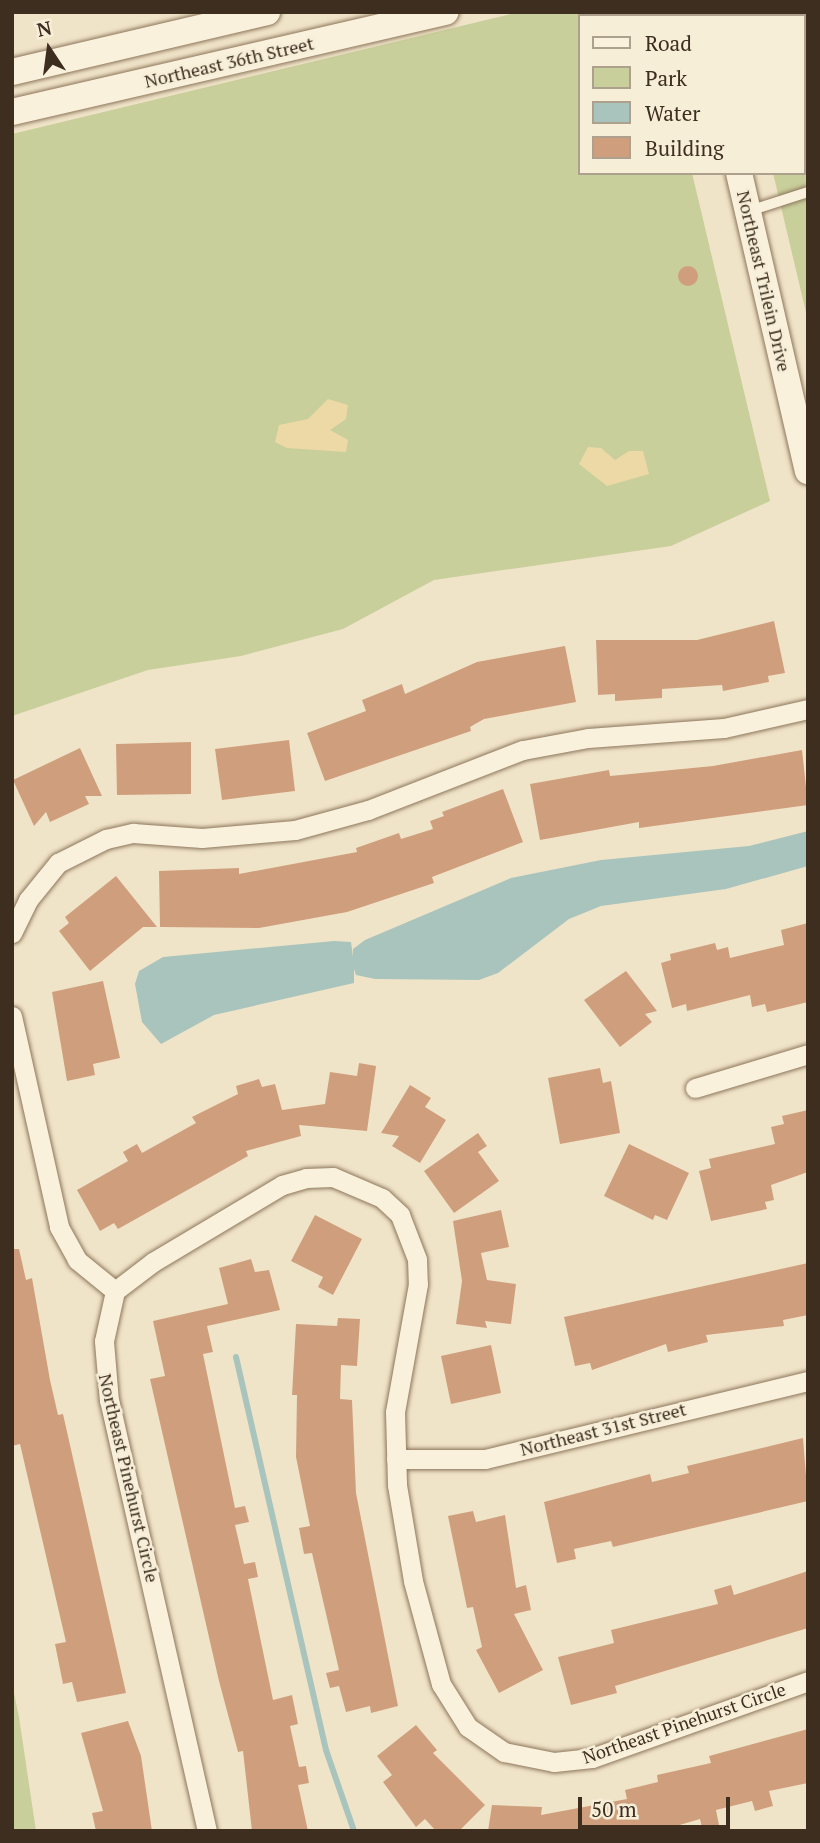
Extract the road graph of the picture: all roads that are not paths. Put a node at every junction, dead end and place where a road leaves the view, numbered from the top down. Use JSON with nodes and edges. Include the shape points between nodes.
{"nodes":[{"id":1,"x":267,"y":12,"type":"edge"},
{"id":2,"x":446,"y":12,"type":"edge"},
{"id":3,"x":12,"y":72,"type":"edge"},
{"id":4,"x":12,"y":112,"type":"edge"},
{"id":5,"x":740,"y":175,"type":"edge"},
{"id":6,"x":808,"y":192,"type":"edge"},
{"id":7,"x":748,"y":211,"type":"junction"},
{"id":8,"x":808,"y":471,"type":"edge"},
{"id":9,"x":808,"y":709,"type":"edge"},
{"id":10,"x":12,"y":933,"type":"edge"},
{"id":11,"x":12,"y":1016,"type":"edge"},
{"id":12,"x":808,"y":1054,"type":"edge"},
{"id":13,"x":695,"y":1088,"type":"dead end"},
{"id":14,"x":115,"y":1291,"type":"junction"},
{"id":15,"x":808,"y":1381,"type":"edge"},
{"id":16,"x":396,"y":1459,"type":"junction"},
{"id":17,"x":808,"y":1681,"type":"edge"},
{"id":18,"x":207,"y":1831,"type":"edge"}],
"edges":[{"from":1,"to":3,"type":"main road"},
{"from":2,"to":4,"type":"main road","name":"Northeast 36th Street"},
{"from":5,"to":7,"type":"main road","name":"Northeast Trilein Drive"},
{"from":6,"to":7,"type":"lane"},
{"from":7,"to":8,"type":"main road","name":"Northeast Trilein Drive"},
{"from":9,"to":10,"type":"street","via":[[724,728],[588,738],[523,750],[355,815],[295,830],[202,838],[134,833],[106,839],[58,863],[41,881]]},
{"from":11,"to":14,"type":"street","via":[[59,1227],[78,1260]]},
{"from":12,"to":13,"type":"street"},
{"from":14,"to":16,"type":"street","name":"Northeast Pinehurst Circle","via":[[153,1262],[282,1185],[333,1177],[382,1198],[400,1215],[417,1259],[418,1284],[398,1371]]},
{"from":14,"to":18,"type":"street","name":"Northeast Pinehurst Circle","via":[[104,1351],[110,1401]]},
{"from":15,"to":16,"type":"street","name":"Northeast 31st Street","via":[[485,1458]]},
{"from":16,"to":17,"type":"street","name":"Northeast Pinehurst Circle","via":[[414,1581],[442,1684],[468,1727],[504,1752],[554,1762],[592,1758]]}]}
